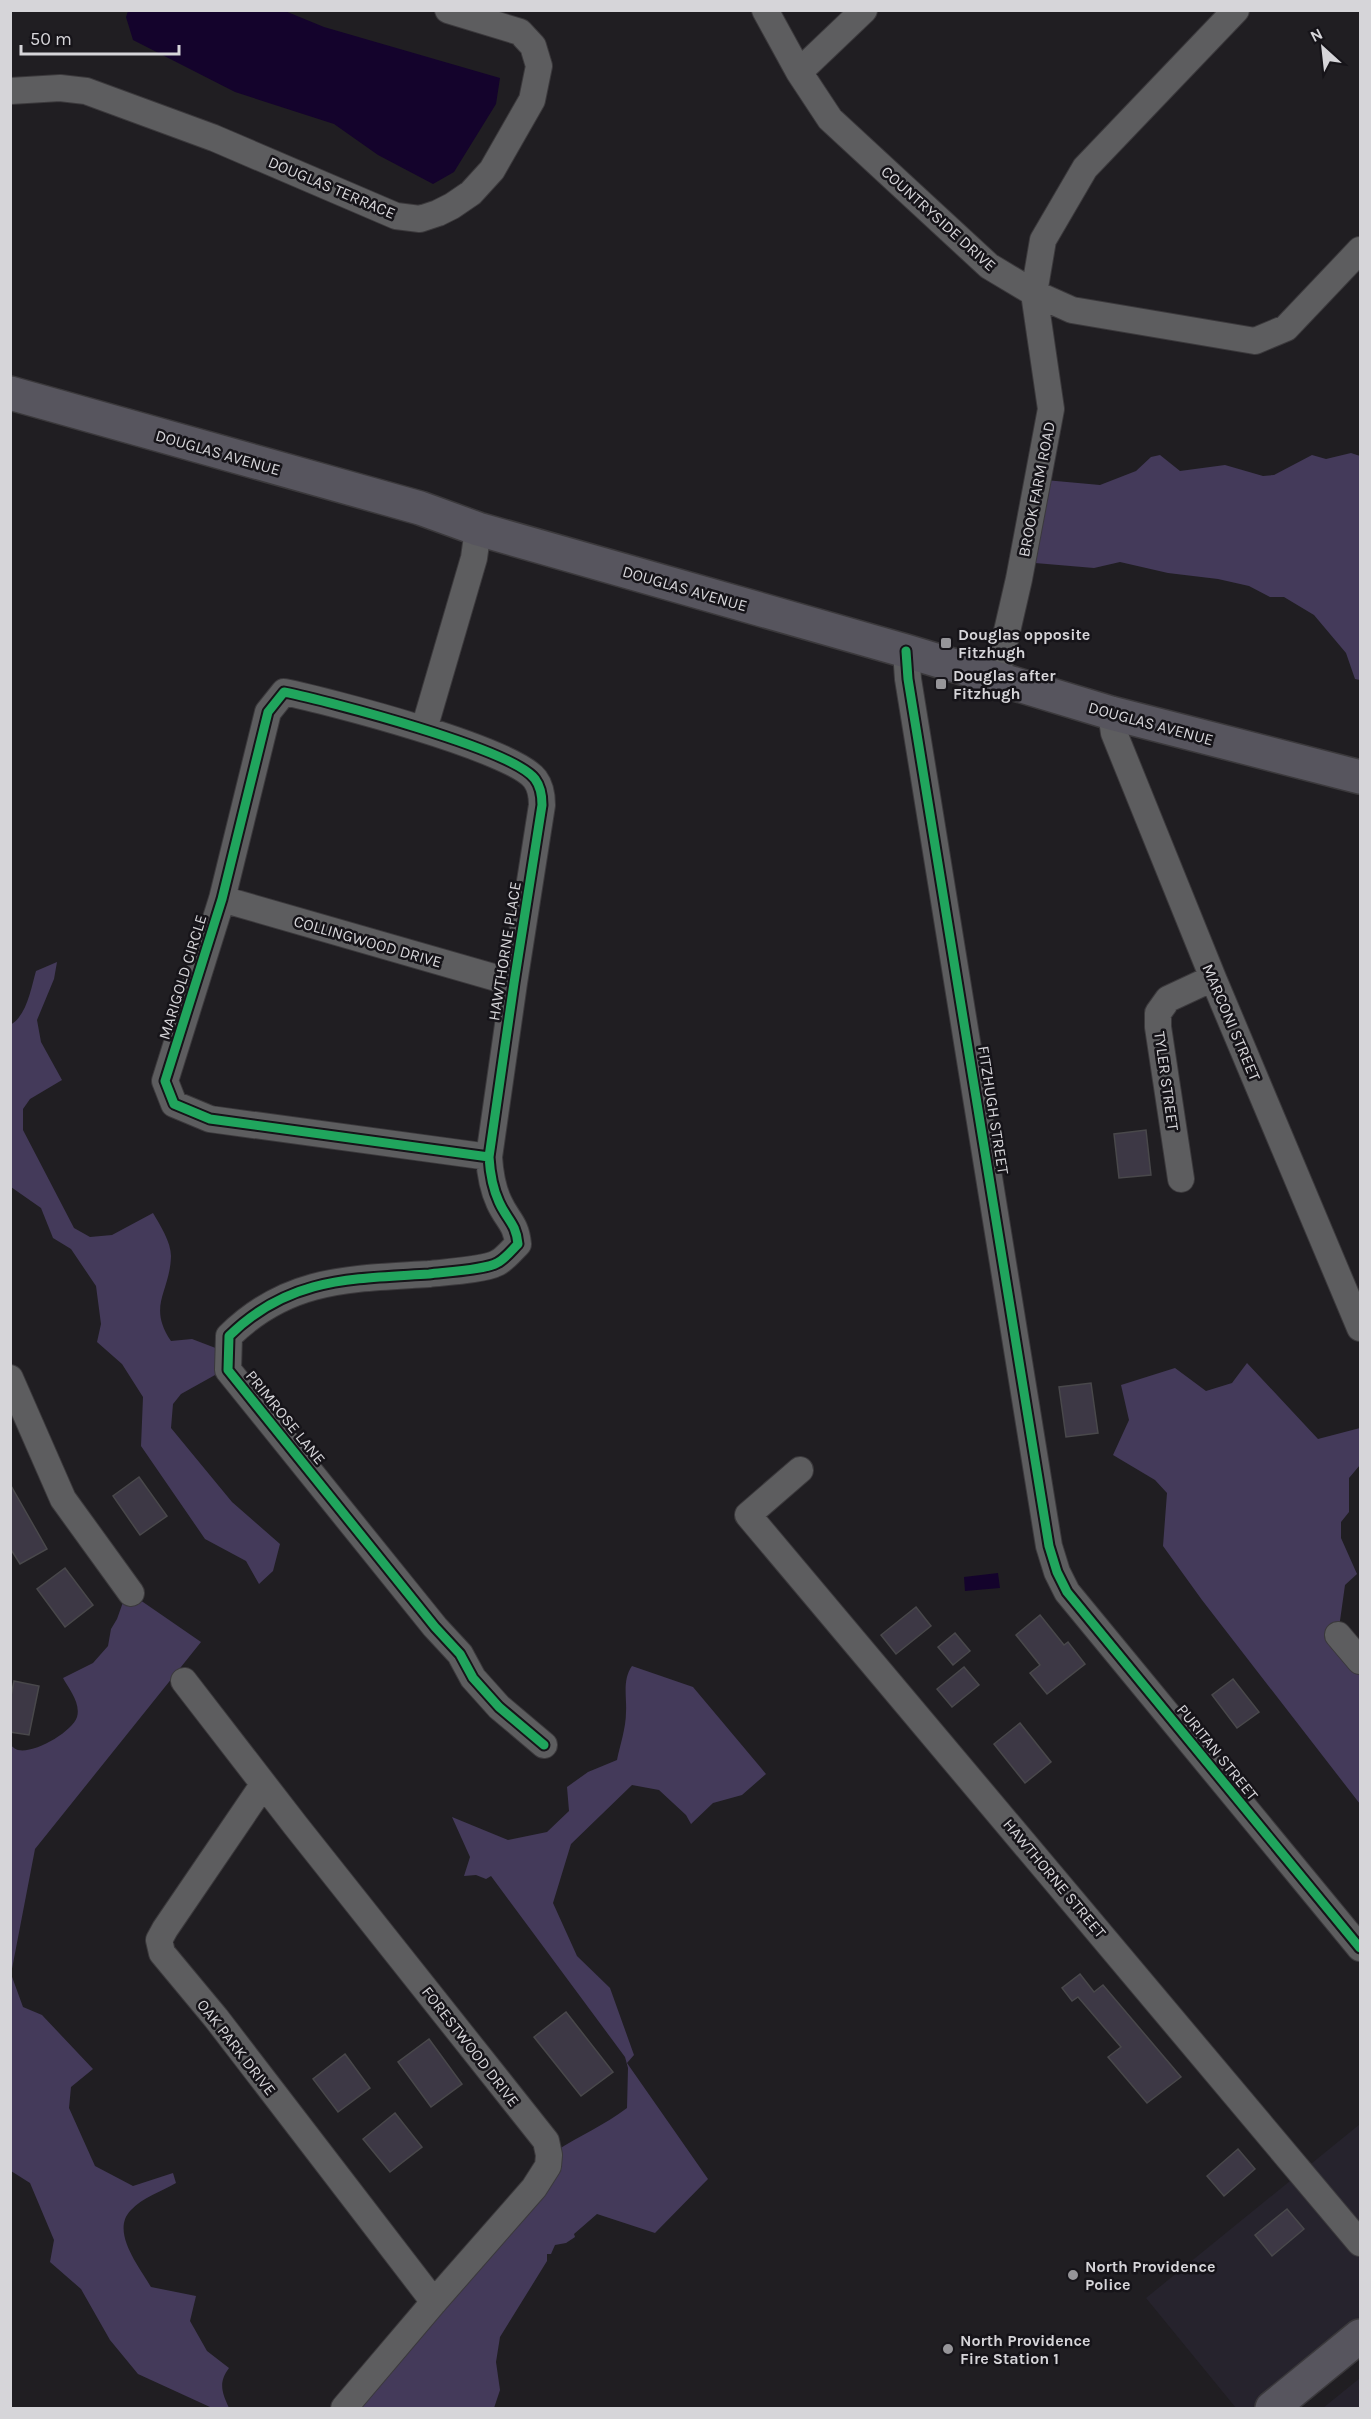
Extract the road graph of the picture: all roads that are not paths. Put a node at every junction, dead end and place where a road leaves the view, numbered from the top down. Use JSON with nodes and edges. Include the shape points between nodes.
{"nodes":[{"id":1,"x":448,"y":10,"type":"edge"},
{"id":2,"x":765,"y":10,"type":"edge"},
{"id":3,"x":864,"y":10,"type":"edge"},
{"id":4,"x":1236,"y":10,"type":"edge"},
{"id":5,"x":799,"y":72,"type":"junction"},
{"id":6,"x":10,"y":91,"type":"edge"},
{"id":7,"x":1360,"y":250,"type":"edge"},
{"id":8,"x":1034,"y":293,"type":"junction"},
{"id":9,"x":10,"y":393,"type":"edge"},
{"id":10,"x":478,"y":529,"type":"junction"},
{"id":11,"x":906,"y":651,"type":"junction"},
{"id":12,"x":996,"y":679,"type":"junction"},
{"id":13,"x":1111,"y":713,"type":"junction"},
{"id":14,"x":424,"y":729,"type":"junction"},
{"id":15,"x":1360,"y":777,"type":"edge"},
{"id":16,"x":222,"y":899,"type":"junction"},
{"id":17,"x":1213,"y":978,"type":"junction"},
{"id":18,"x":514,"y":983,"type":"junction"},
{"id":19,"x":489,"y":1157,"type":"junction"},
{"id":20,"x":1181,"y":1179,"type":"dead end"},
{"id":21,"x":518,"y":1244,"type":"joint"},
{"id":22,"x":1360,"y":1328,"type":"edge"},
{"id":23,"x":10,"y":1378,"type":"edge"},
{"id":24,"x":800,"y":1470,"type":"dead end"},
{"id":25,"x":1057,"y":1572,"type":"joint"},
{"id":26,"x":131,"y":1593,"type":"dead end"},
{"id":27,"x":1338,"y":1635,"type":"dead end"},
{"id":28,"x":1360,"y":1661,"type":"edge"},
{"id":29,"x":184,"y":1681,"type":"dead end"},
{"id":30,"x":544,"y":1745,"type":"dead end"},
{"id":31,"x":263,"y":1785,"type":"junction"},
{"id":32,"x":1360,"y":1948,"type":"edge"},
{"id":33,"x":1360,"y":2243,"type":"edge"},
{"id":34,"x":434,"y":2302,"type":"junction"},
{"id":35,"x":1360,"y":2336,"type":"edge"},
{"id":36,"x":344,"y":2409,"type":"edge"},
{"id":37,"x":1272,"y":2409,"type":"edge"}],
"edges":[{"from":1,"to":6,"type":"street","name":"DOUGLAS TERRACE","via":[[520,32],[533,46],[539,66],[532,100],[492,170],[471,193],[452,206],[420,219],[396,216],[214,138],[86,91]]},
{"from":2,"to":5,"type":"street","name":"COUNTRYSIDE DRIVE"},
{"from":3,"to":5,"type":"street"},
{"from":4,"to":8,"type":"street","name":"BROOK FARM ROAD","via":[[1085,168],[1043,240]]},
{"from":5,"to":8,"type":"street","name":"COUNTRYSIDE DRIVE","via":[[830,118],[989,266]]},
{"from":7,"to":8,"type":"street","name":"COUNTRYSIDE DRIVE","via":[[1286,328],[1255,341],[1072,309]]},
{"from":8,"to":12,"type":"street","name":"BROOK FARM ROAD","via":[[1051,409]]},
{"from":9,"to":10,"type":"main road","name":"DOUGLAS AVENUE","via":[[420,508]]},
{"from":10,"to":11,"type":"main road","name":"DOUGLAS AVENUE"},
{"from":10,"to":14,"type":"street","via":[[474,558]]},
{"from":11,"to":12,"type":"main road","name":"DOUGLAS AVENUE"},
{"from":11,"to":25,"type":"street","name":"FITZHUGH STREET","via":[[1049,1546]]},
{"from":12,"to":13,"type":"main road","name":"DOUGLAS AVENUE"},
{"from":13,"to":15,"type":"main road","name":"DOUGLAS AVENUE"},
{"from":13,"to":17,"type":"street","name":"MARCONI STREET","via":[[1114,733]]},
{"from":14,"to":16,"type":"street","name":"MARIGOLD CIRCLE","via":[[284,692],[268,712]]},
{"from":14,"to":18,"type":"street","name":"HAWTHORNE PLACE","via":[[509,760],[535,777],[542,792]]},
{"from":16,"to":18,"type":"street","name":"COLLINGWOOD DRIVE"},
{"from":16,"to":19,"type":"street","name":"MARIGOLD CIRCLE","via":[[165,1081],[174,1104],[210,1119]]},
{"from":17,"to":20,"type":"street","name":"TYLER STREET","via":[[1168,999],[1158,1013]]},
{"from":17,"to":22,"type":"street","name":"MARCONI STREET"},
{"from":18,"to":19,"type":"street","name":"HAWTHORNE PLACE"},
{"from":19,"to":21,"type":"street","name":"HAWTHORNE PLACE","via":[[491,1183],[516,1229]]},
{"from":21,"to":30,"type":"street","name":"PRIMROSE LANE","via":[[497,1263],[448,1272],[349,1279],[301,1289],[272,1303],[229,1336],[228,1370],[460,1654],[473,1678],[499,1707]]},
{"from":23,"to":26,"type":"street","via":[[63,1499]]},
{"from":24,"to":33,"type":"street","name":"HAWTHORNE STREET","via":[[748,1515]]},
{"from":25,"to":32,"type":"street","name":"PURITAN STREET","via":[[1067,1592]]},
{"from":27,"to":28,"type":"street"},
{"from":29,"to":31,"type":"street","name":"FORESTWOOD DRIVE"},
{"from":31,"to":34,"type":"street","name":"OAK PARK DRIVE","via":[[165,1929],[159,1941],[162,1953]]},
{"from":31,"to":34,"type":"street","name":"FORESTWOOD DRIVE","via":[[546,2141],[548,2166],[534,2188]]},
{"from":34,"to":36,"type":"street","name":"FORESTWOOD DRIVE"},
{"from":35,"to":37,"type":"main road"}]}
